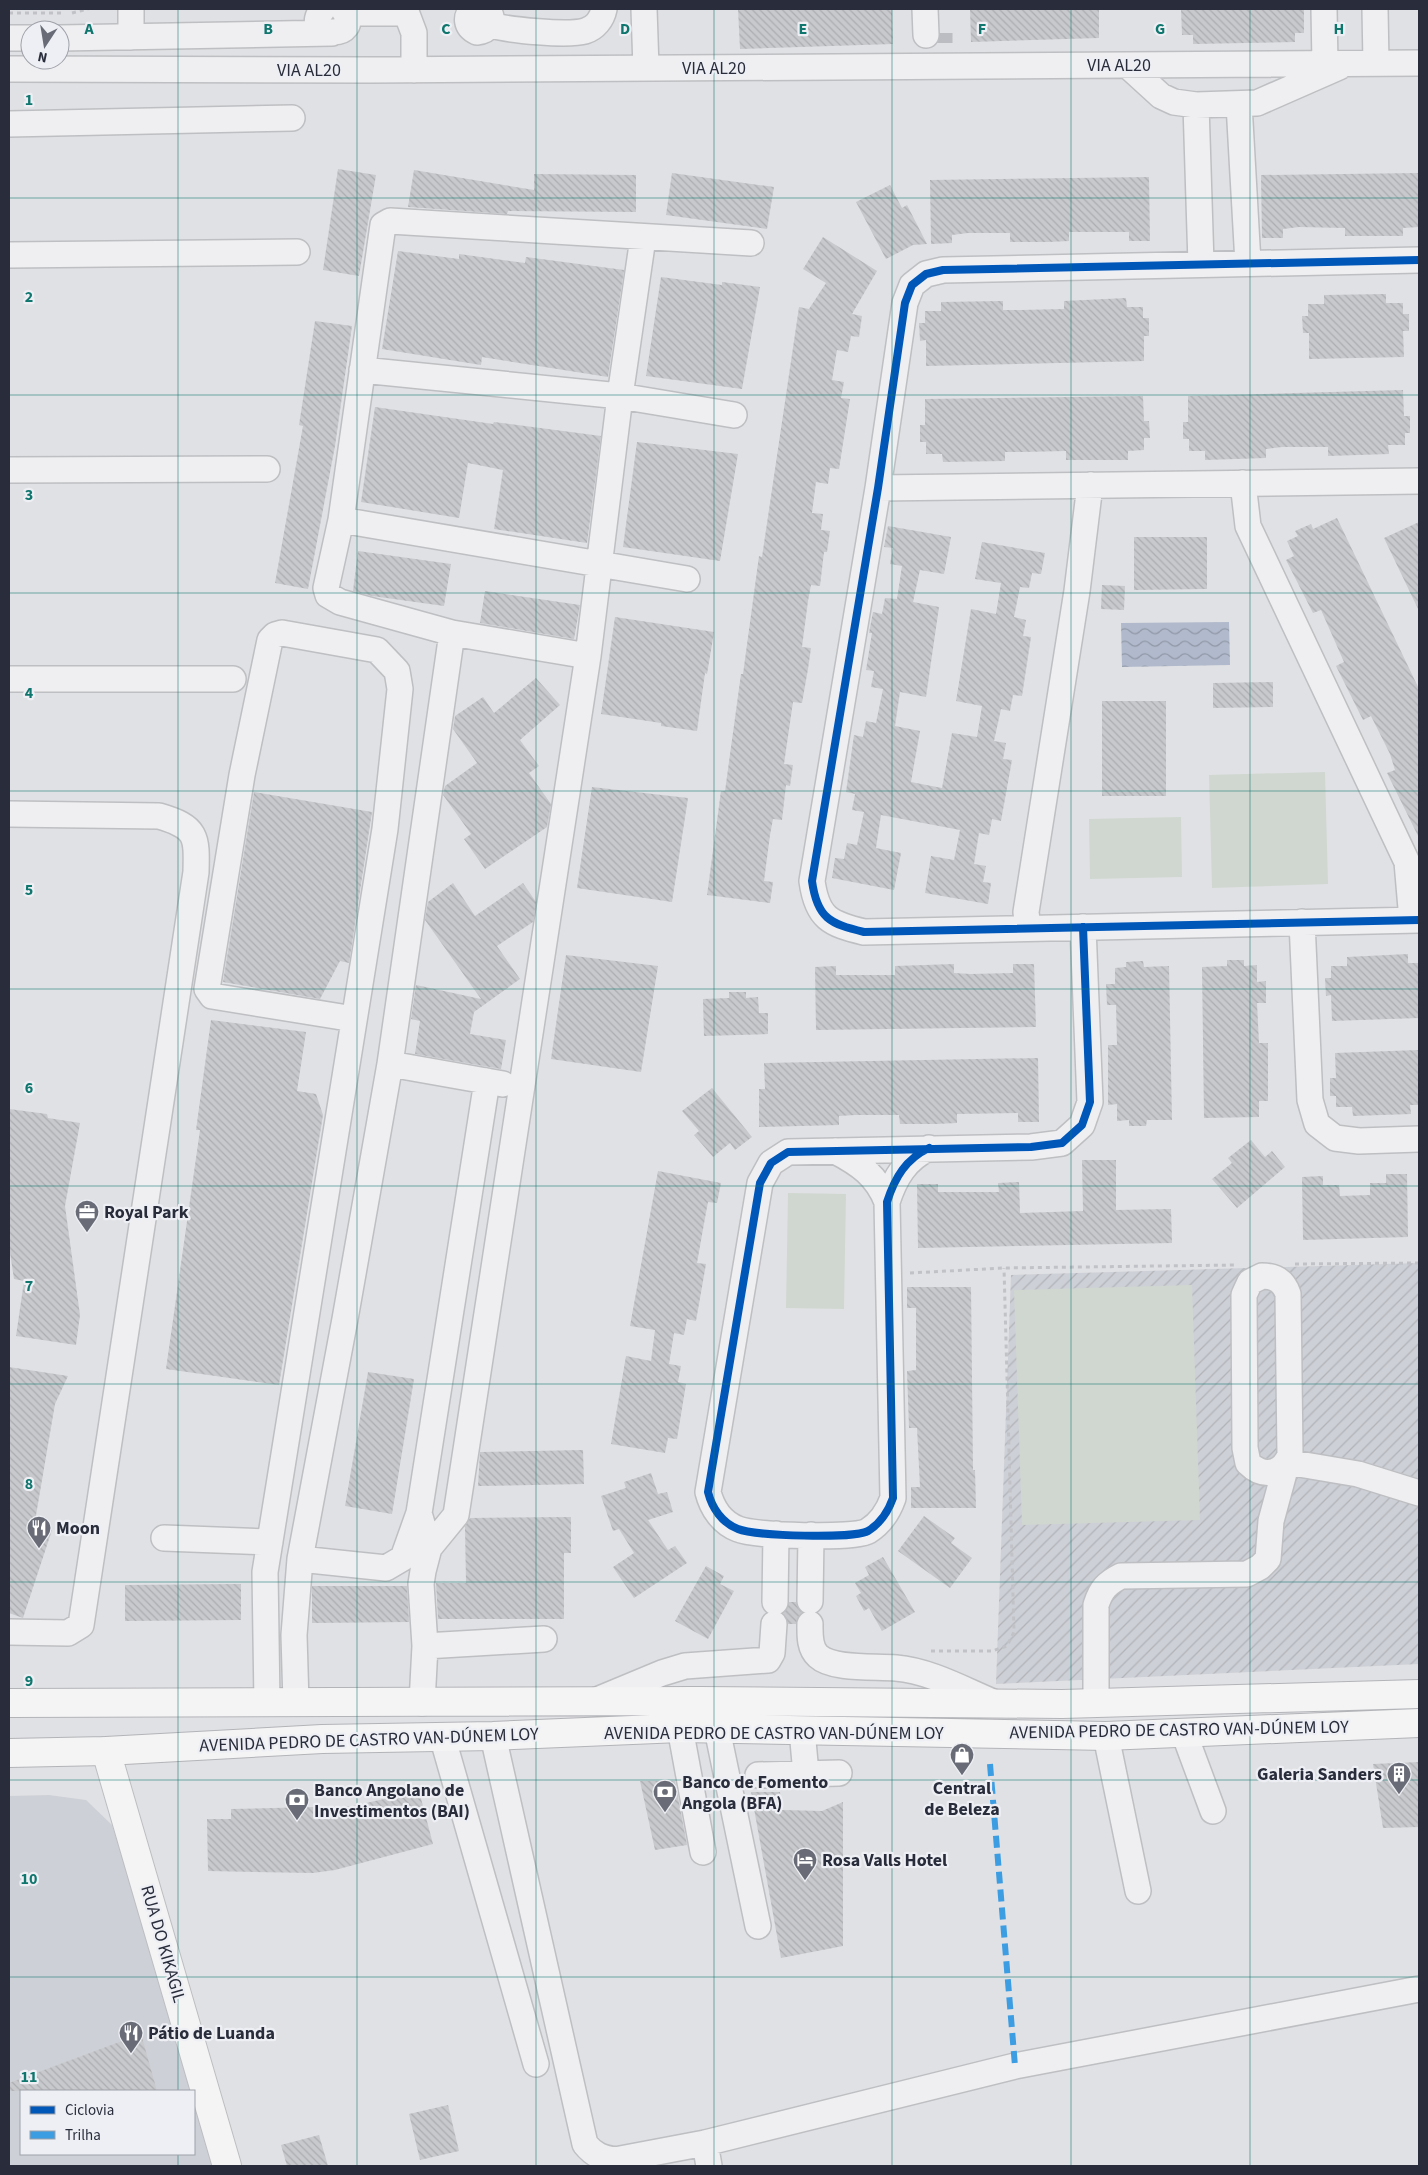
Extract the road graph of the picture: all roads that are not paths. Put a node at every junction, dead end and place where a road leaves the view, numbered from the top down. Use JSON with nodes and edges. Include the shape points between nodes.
{"nodes":[{"id":1,"x":131,"y":9,"type":"edge"},
{"id":2,"x":604,"y":9,"type":"edge"},
{"id":3,"x":644,"y":9,"type":"edge"},
{"id":4,"x":925,"y":9,"type":"edge"},
{"id":5,"x":939,"y":9,"type":"edge"},
{"id":6,"x":1324,"y":9,"type":"edge"},
{"id":7,"x":1375,"y":9,"type":"edge"},
{"id":8,"x":483,"y":14,"type":"edge"},
{"id":9,"x":412,"y":16,"type":"edge"},
{"id":10,"x":332,"y":17,"type":"edge"},
{"id":11,"x":131,"y":37,"type":"junction"},
{"id":12,"x":70,"y":38,"type":"edge"},
{"id":13,"x":933,"y":48,"type":"junction"},
{"id":14,"x":1336,"y":63,"type":"junction"},
{"id":15,"x":1376,"y":63,"type":"junction"},
{"id":16,"x":1419,"y":63,"type":"edge"},
{"id":17,"x":1127,"y":65,"type":"junction"},
{"id":18,"x":646,"y":68,"type":"junction"},
{"id":19,"x":9,"y":69,"type":"edge"},
{"id":20,"x":414,"y":70,"type":"junction"},
{"id":21,"x":1239,"y":104,"type":"junction"},
{"id":22,"x":1196,"y":105,"type":"junction"},
{"id":23,"x":292,"y":118,"type":"dead end"},
{"id":24,"x":9,"y":124,"type":"edge"},
{"id":25,"x":643,"y":238,"type":"junction"},
{"id":26,"x":751,"y":243,"type":"dead end"},
{"id":27,"x":297,"y":252,"type":"dead end"},
{"id":28,"x":9,"y":255,"type":"edge"},
{"id":29,"x":1419,"y":260,"type":"edge"},
{"id":30,"x":1248,"y":263,"type":"junction"},
{"id":31,"x":1201,"y":264,"type":"junction"},
{"id":32,"x":362,"y":370,"type":"junction"},
{"id":33,"x":620,"y":396,"type":"junction"},
{"id":34,"x":734,"y":415,"type":"dead end"},
{"id":35,"x":267,"y":469,"type":"dead end"},
{"id":36,"x":9,"y":470,"type":"edge"},
{"id":37,"x":1419,"y":481,"type":"edge"},
{"id":38,"x":1243,"y":483,"type":"junction"},
{"id":39,"x":1090,"y":485,"type":"junction"},
{"id":40,"x":878,"y":488,"type":"junction"},
{"id":41,"x":341,"y":520,"type":"junction"},
{"id":42,"x":599,"y":565,"type":"junction"},
{"id":43,"x":687,"y":579,"type":"dead end"},
{"id":44,"x":452,"y":633,"type":"junction"},
{"id":45,"x":588,"y":656,"type":"junction"},
{"id":46,"x":9,"y":679,"type":"edge"},
{"id":47,"x":233,"y":679,"type":"dead end"},
{"id":48,"x":9,"y":814,"type":"edge"},
{"id":49,"x":1415,"y":920,"type":"edge"},
{"id":50,"x":1302,"y":922,"type":"junction"},
{"id":51,"x":1083,"y":927,"type":"junction"},
{"id":52,"x":1028,"y":928,"type":"junction"},
{"id":53,"x":354,"y":1019,"type":"junction"},
{"id":54,"x":390,"y":1064,"type":"junction"},
{"id":55,"x":487,"y":1081,"type":"junction"},
{"id":56,"x":522,"y":1087,"type":"junction"},
{"id":57,"x":1419,"y":1140,"type":"edge"},
{"id":58,"x":930,"y":1148,"type":"junction"},
{"id":59,"x":835,"y":1151,"type":"junction"},
{"id":60,"x":887,"y":1202,"type":"junction"},
{"id":61,"x":1287,"y":1462,"type":"junction"},
{"id":62,"x":1248,"y":1463,"type":"junction"},
{"id":63,"x":1419,"y":1493,"type":"edge"},
{"id":64,"x":419,"y":1513,"type":"junction"},
{"id":65,"x":1271,"y":1522,"type":"junction"},
{"id":66,"x":776,"y":1534,"type":"junction"},
{"id":67,"x":811,"y":1535,"type":"junction"},
{"id":68,"x":164,"y":1538,"type":"dead end"},
{"id":69,"x":270,"y":1542,"type":"junction"},
{"id":70,"x":429,"y":1548,"type":"junction"},
{"id":71,"x":300,"y":1559,"type":"junction"},
{"id":72,"x":9,"y":1632,"type":"edge"},
{"id":73,"x":544,"y":1640,"type":"dead end"},
{"id":74,"x":425,"y":1646,"type":"junction"},
{"id":75,"x":1419,"y":1694,"type":"edge"},
{"id":76,"x":592,"y":1702,"type":"junction"},
{"id":77,"x":9,"y":1703,"type":"edge"},
{"id":78,"x":267,"y":1703,"type":"junction"},
{"id":79,"x":296,"y":1703,"type":"junction"},
{"id":80,"x":422,"y":1703,"type":"junction"},
{"id":81,"x":1096,"y":1703,"type":"junction"},
{"id":82,"x":998,"y":1704,"type":"junction"},
{"id":83,"x":1419,"y":1723,"type":"edge"},
{"id":84,"x":680,"y":1728,"type":"junction"},
{"id":85,"x":716,"y":1729,"type":"junction"},
{"id":86,"x":802,"y":1730,"type":"junction"},
{"id":87,"x":1184,"y":1733,"type":"junction"},
{"id":88,"x":442,"y":1736,"type":"junction"},
{"id":89,"x":493,"y":1736,"type":"junction"},
{"id":90,"x":1106,"y":1736,"type":"junction"},
{"id":91,"x":106,"y":1751,"type":"junction"},
{"id":92,"x":9,"y":1753,"type":"edge"},
{"id":93,"x":806,"y":1774,"type":"junction"},
{"id":94,"x":839,"y":1774,"type":"dead end"},
{"id":95,"x":758,"y":1775,"type":"dead end"},
{"id":96,"x":1213,"y":1811,"type":"dead end"},
{"id":97,"x":703,"y":1852,"type":"dead end"},
{"id":98,"x":1138,"y":1891,"type":"dead end"},
{"id":99,"x":758,"y":1926,"type":"dead end"},
{"id":100,"x":1419,"y":1989,"type":"edge"},
{"id":101,"x":536,"y":2064,"type":"dead end"},
{"id":102,"x":707,"y":2155,"type":"edge"},
{"id":103,"x":227,"y":2166,"type":"edge"}],
"edges":[{"from":1,"to":11,"type":"street"},
{"from":2,"to":8,"type":"street","via":[[599,22],[584,32],[517,31]]},
{"from":3,"to":18,"type":"street"},
{"from":4,"to":13,"type":"street"},
{"from":5,"to":13,"type":"street"},
{"from":6,"to":14,"type":"street"},
{"from":7,"to":15,"type":"street"},
{"from":9,"to":10,"type":"street"},
{"from":9,"to":20,"type":"street"},
{"from":10,"to":11,"type":"street","via":[[298,33]]},
{"from":11,"to":12,"type":"street"},
{"from":13,"to":17,"type":"street","name":"VIA AL20"},
{"from":13,"to":18,"type":"street","name":"VIA AL20"},
{"from":14,"to":15,"type":"street","name":"VIA AL20"},
{"from":14,"to":17,"type":"street","name":"VIA AL20"},
{"from":14,"to":21,"type":"street","via":[[1274,97],[1257,103]]},
{"from":15,"to":16,"type":"street","name":"VIA AL20"},
{"from":17,"to":22,"type":"street","via":[[1160,96]]},
{"from":18,"to":20,"type":"street","name":"VIA AL20"},
{"from":19,"to":20,"type":"street","name":"VIA AL20"},
{"from":21,"to":22,"type":"street"},
{"from":21,"to":30,"type":"street"},
{"from":22,"to":31,"type":"street"},
{"from":23,"to":24,"type":"street"},
{"from":25,"to":26,"type":"street"},
{"from":25,"to":32,"type":"street","via":[[390,221],[383,225],[380,235]]},
{"from":25,"to":33,"type":"street"},
{"from":27,"to":28,"type":"street"},
{"from":29,"to":30,"type":"street"},
{"from":30,"to":31,"type":"street"},
{"from":31,"to":40,"type":"street","via":[[943,270],[926,274],[912,284],[905,303]]},
{"from":32,"to":33,"type":"street"},
{"from":32,"to":41,"type":"street"},
{"from":33,"to":34,"type":"street"},
{"from":33,"to":42,"type":"street"},
{"from":35,"to":36,"type":"street"},
{"from":37,"to":38,"type":"street"},
{"from":38,"to":39,"type":"street"},
{"from":38,"to":49,"type":"street","via":[[1248,526],[1407,862]]},
{"from":39,"to":40,"type":"street"},
{"from":39,"to":52,"type":"street","via":[[1077,591],[1026,912]]},
{"from":40,"to":52,"type":"street","via":[[812,881],[814,900],[824,917],[839,926],[864,932]]},
{"from":41,"to":42,"type":"street"},
{"from":41,"to":44,"type":"street","via":[[326,588],[328,595],[340,602]]},
{"from":42,"to":43,"type":"street"},
{"from":42,"to":45,"type":"street"},
{"from":44,"to":45,"type":"street"},
{"from":44,"to":54,"type":"street"},
{"from":45,"to":56,"type":"street"},
{"from":46,"to":47,"type":"street"},
{"from":48,"to":72,"type":"street","via":[[159,816],[176,821],[191,832],[197,842],[196,872],[81,1625],[68,1633]]},
{"from":49,"to":50,"type":"street"},
{"from":50,"to":51,"type":"street"},
{"from":50,"to":57,"type":"street","via":[[1310,1100],[1318,1124],[1335,1138]]},
{"from":51,"to":52,"type":"street"},
{"from":51,"to":58,"type":"street","via":[[1090,1102],[1082,1125],[1062,1143],[1031,1147]]},
{"from":53,"to":53,"type":"street","via":[[385,829],[400,689],[397,671],[377,650],[275,635],[270,640],[242,775],[207,989],[212,996]]},
{"from":53,"to":69,"type":"street"},
{"from":54,"to":55,"type":"street"},
{"from":54,"to":71,"type":"street"},
{"from":55,"to":56,"type":"street"},
{"from":55,"to":64,"type":"street"},
{"from":56,"to":70,"type":"street","via":[[456,1515]]},
{"from":58,"to":59,"type":"street"},
{"from":58,"to":60,"type":"street","via":[[914,1155],[903,1168],[893,1182]]},
{"from":59,"to":60,"type":"street","via":[[872,1175]]},
{"from":59,"to":66,"type":"street","via":[[788,1152],[771,1163],[760,1183],[708,1492],[711,1504],[729,1525],[739,1530]]},
{"from":60,"to":67,"type":"street","via":[[893,1498],[888,1513],[867,1532]]},
{"from":61,"to":62,"type":"street","via":[[1276,1472],[1268,1473],[1260,1472]]},
{"from":61,"to":62,"type":"street","via":[[1290,1455],[1288,1294],[1281,1282],[1269,1276],[1255,1278],[1244,1295],[1245,1448]]},
{"from":61,"to":63,"type":"street","via":[[1358,1474]]},
{"from":61,"to":65,"type":"street"},
{"from":62,"to":65,"type":"street"},
{"from":64,"to":70,"type":"street"},
{"from":64,"to":71,"type":"street","via":[[403,1558],[386,1568]]},
{"from":65,"to":81,"type":"street","via":[[1268,1559],[1260,1568],[1247,1574],[1121,1576],[1100,1591],[1096,1605]]},
{"from":66,"to":67,"type":"street"},
{"from":66,"to":76,"type":"street","via":[[775,1613],[772,1653],[768,1660],[685,1666]]},
{"from":67,"to":82,"type":"street","via":[[810,1639],[817,1656],[840,1665],[921,1672]]},
{"from":68,"to":69,"type":"street"},
{"from":69,"to":78,"type":"street","via":[[265,1572]]},
{"from":70,"to":74,"type":"street","via":[[422,1584]]},
{"from":71,"to":79,"type":"street","via":[[294,1635]]},
{"from":73,"to":74,"type":"street"},
{"from":74,"to":80,"type":"street"},
{"from":75,"to":81,"type":"main road","name":"AVENIDA PEDRO DE CASTRO VAN-DÚNEM LOY"},
{"from":76,"to":80,"type":"main road","name":"AVENIDA PEDRO DE CASTRO VAN-DÚNEM LOY"},
{"from":76,"to":82,"type":"main road","name":"AVENIDA PEDRO DE CASTRO VAN-DÚNEM LOY"},
{"from":77,"to":78,"type":"main road","name":"AVENIDA PEDRO DE CASTRO VAN-DÚNEM LOY"},
{"from":78,"to":79,"type":"main road","name":"AVENIDA PEDRO DE CASTRO VAN-DÚNEM LOY"},
{"from":79,"to":80,"type":"main road","name":"AVENIDA PEDRO DE CASTRO VAN-DÚNEM LOY"},
{"from":81,"to":82,"type":"main road","name":"AVENIDA PEDRO DE CASTRO VAN-DÚNEM LOY"},
{"from":83,"to":87,"type":"main road","name":"AVENIDA PEDRO DE CASTRO VAN-DÚNEM LOY"},
{"from":84,"to":85,"type":"main road","name":"AVENIDA PEDRO DE CASTRO VAN-DÚNEM LOY"},
{"from":84,"to":89,"type":"main road","name":"AVENIDA PEDRO DE CASTRO VAN-DÚNEM LOY"},
{"from":84,"to":97,"type":"street"},
{"from":85,"to":86,"type":"main road","name":"AVENIDA PEDRO DE CASTRO VAN-DÚNEM LOY"},
{"from":85,"to":99,"type":"street"},
{"from":86,"to":90,"type":"main road","name":"AVENIDA PEDRO DE CASTRO VAN-DÚNEM LOY"},
{"from":86,"to":93,"type":"street"},
{"from":87,"to":90,"type":"main road","name":"AVENIDA PEDRO DE CASTRO VAN-DÚNEM LOY"},
{"from":87,"to":96,"type":"street"},
{"from":88,"to":89,"type":"main road","name":"AVENIDA PEDRO DE CASTRO VAN-DÚNEM LOY"},
{"from":88,"to":91,"type":"main road","name":"AVENIDA PEDRO DE CASTRO VAN-DÚNEM LOY"},
{"from":88,"to":101,"type":"street"},
{"from":89,"to":102,"type":"street","via":[[585,2144],[601,2158],[615,2160]]},
{"from":90,"to":98,"type":"street"},
{"from":91,"to":92,"type":"main road","name":"AVENIDA PEDRO DE CASTRO VAN-DÚNEM LOY"},
{"from":91,"to":103,"type":"main road","name":"RUA DO KIKAGIL"},
{"from":93,"to":94,"type":"street"},
{"from":93,"to":95,"type":"street"},
{"from":100,"to":102,"type":"street","via":[[1015,2066]]}]}
